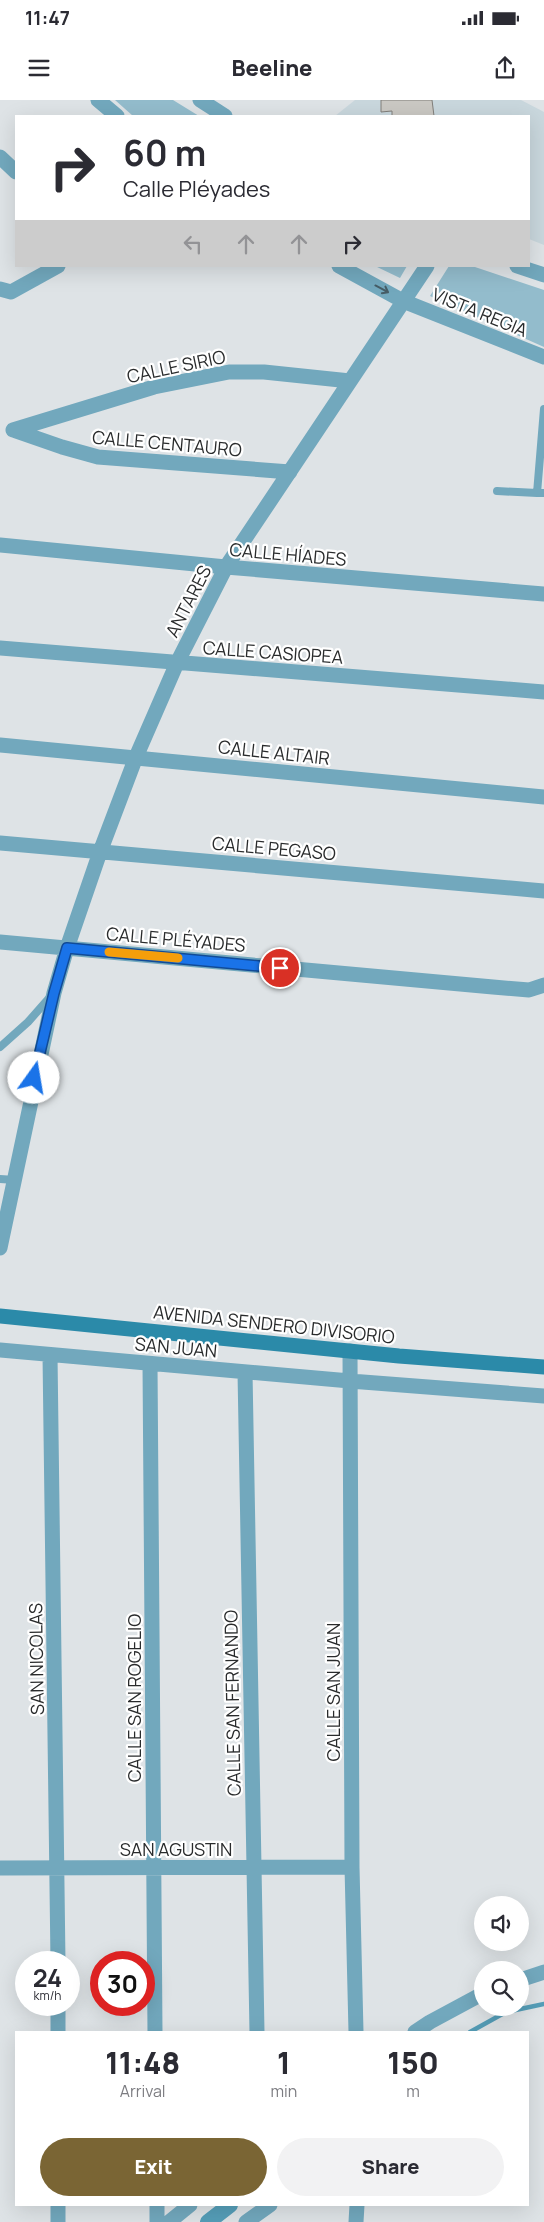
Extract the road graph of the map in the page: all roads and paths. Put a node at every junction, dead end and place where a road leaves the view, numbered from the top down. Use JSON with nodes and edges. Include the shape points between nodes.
{"nodes":[{"id":1,"x":98,"y":100,"type":"edge"},
{"id":2,"x":200,"y":100,"type":"edge"},
{"id":3,"x":116,"y":115,"type":"edge"},
{"id":4,"x":223,"y":115,"type":"edge"},
{"id":5,"x":0,"y":157,"type":"edge"},
{"id":6,"x":15,"y":171,"type":"edge"},
{"id":7,"x":56,"y":267,"type":"edge"},
{"id":8,"x":341,"y":267,"type":"edge"},
{"id":9,"x":426,"y":267,"type":"edge"},
{"id":10,"x":520,"y":267,"type":"edge"},
{"id":11,"x":544,"y":275,"type":"edge"},
{"id":12,"x":0,"y":289,"type":"edge"},
{"id":13,"x":403,"y":301,"type":"junction"},
{"id":14,"x":544,"y":357,"type":"edge"},
{"id":15,"x":350,"y":381,"type":"junction"},
{"id":16,"x":544,"y":409,"type":"edge"},
{"id":17,"x":13,"y":430,"type":"joint"},
{"id":18,"x":290,"y":472,"type":"junction"},
{"id":19,"x":497,"y":491,"type":"dead end"},
{"id":20,"x":540,"y":493,"type":"edge"},
{"id":21,"x":0,"y":545,"type":"edge"},
{"id":22,"x":226,"y":568,"type":"junction"},
{"id":23,"x":544,"y":594,"type":"edge"},
{"id":24,"x":0,"y":648,"type":"edge"},
{"id":25,"x":178,"y":663,"type":"junction"},
{"id":26,"x":544,"y":692,"type":"edge"},
{"id":27,"x":0,"y":745,"type":"edge"},
{"id":28,"x":136,"y":757,"type":"junction"},
{"id":29,"x":544,"y":797,"type":"edge"},
{"id":30,"x":0,"y":843,"type":"edge"},
{"id":31,"x":100,"y":852,"type":"junction"},
{"id":32,"x":544,"y":891,"type":"edge"},
{"id":33,"x":0,"y":942,"type":"edge"},
{"id":34,"x":67,"y":948,"type":"junction"},
{"id":35,"x":544,"y":985,"type":"edge"},
{"id":36,"x":54,"y":993,"type":"junction"},
{"id":37,"x":0,"y":1047,"type":"edge"},
{"id":38,"x":7,"y":1179,"type":"edge"},
{"id":39,"x":0,"y":1248,"type":"edge"},
{"id":40,"x":0,"y":1316,"type":"edge"},
{"id":41,"x":0,"y":1350,"type":"edge"},
{"id":42,"x":350,"y":1351,"type":"junction"},
{"id":43,"x":50,"y":1355,"type":"junction"},
{"id":44,"x":150,"y":1364,"type":"junction"},
{"id":45,"x":544,"y":1367,"type":"edge"},
{"id":46,"x":245,"y":1372,"type":"junction"},
{"id":47,"x":350,"y":1381,"type":"junction"},
{"id":48,"x":544,"y":1396,"type":"edge"},
{"id":49,"x":154,"y":1867,"type":"junction"},
{"id":50,"x":254,"y":1867,"type":"junction"},
{"id":51,"x":352,"y":1867,"type":"junction"},
{"id":52,"x":0,"y":1868,"type":"edge"},
{"id":53,"x":58,"y":1868,"type":"junction"},
{"id":54,"x":58,"y":1951,"type":"edge"},
{"id":55,"x":544,"y":1972,"type":"edge"},
{"id":56,"x":529,"y":1977,"type":"edge"},
{"id":57,"x":474,"y":1998,"type":"edge"},
{"id":58,"x":58,"y":2016,"type":"edge"},
{"id":59,"x":58,"y":2031,"type":"edge"},
{"id":60,"x":155,"y":2031,"type":"edge"},
{"id":61,"x":257,"y":2031,"type":"edge"},
{"id":62,"x":356,"y":2031,"type":"edge"},
{"id":63,"x":416,"y":2031,"type":"edge"},
{"id":64,"x":58,"y":2206,"type":"edge"},
{"id":65,"x":157,"y":2206,"type":"edge"},
{"id":66,"x":189,"y":2206,"type":"edge"},
{"id":67,"x":269,"y":2206,"type":"edge"},
{"id":68,"x":356,"y":2206,"type":"edge"},
{"id":69,"x":251,"y":2220,"type":"edge"},
{"id":70,"x":58,"y":2222,"type":"edge"},
{"id":71,"x":157,"y":2222,"type":"edge"},
{"id":72,"x":169,"y":2222,"type":"edge"},
{"id":73,"x":356,"y":2222,"type":"edge"}],
"edges":[{"from":1,"to":3,"type":"street"},
{"from":2,"to":4,"type":"street"},
{"from":5,"to":6,"type":"street"},
{"from":7,"to":12,"type":"street","via":[[11,292]]},
{"from":8,"to":13,"type":"street","name":"VISTA REGIA","one_way":true},
{"from":9,"to":13,"type":"street","name":"VISTA REGIA"},
{"from":10,"to":11,"type":"street"},
{"from":13,"to":14,"type":"street","name":"VISTA REGIA"},
{"from":13,"to":15,"type":"street","name":"ANTARES"},
{"from":15,"to":17,"type":"street","name":"CALLE SIRIO","via":[[264,372],[229,372],[154,386]]},
{"from":15,"to":18,"type":"street","name":"ANTARES"},
{"from":16,"to":20,"type":"lane"},
{"from":17,"to":18,"type":"street","name":"CALLE CENTAURO","via":[[98,457]]},
{"from":18,"to":22,"type":"street","name":"ANTARES"},
{"from":19,"to":20,"type":"lane"},
{"from":21,"to":22,"type":"street","name":"CALLE HÍADES"},
{"from":22,"to":23,"type":"street","name":"CALLE HÍADES"},
{"from":22,"to":25,"type":"street","name":"ANTARES"},
{"from":24,"to":25,"type":"street","name":"CALLE CASIOPEA"},
{"from":25,"to":26,"type":"street","name":"CALLE CASIOPEA"},
{"from":25,"to":28,"type":"street","name":"ANTARES"},
{"from":27,"to":28,"type":"street","name":"CALLE ALTAIR"},
{"from":28,"to":29,"type":"street","name":"CALLE ALTAIR"},
{"from":28,"to":31,"type":"street","name":"ANTARES"},
{"from":30,"to":31,"type":"street","name":"CALLE PEGASO"},
{"from":31,"to":32,"type":"street","name":"CALLE PEGASO"},
{"from":31,"to":34,"type":"street","name":"ANTARES"},
{"from":33,"to":34,"type":"street","name":"CALLE PLÉYADES"},
{"from":34,"to":35,"type":"street","name":"CALLE PLÉYADES","via":[[529,990]]},
{"from":34,"to":36,"type":"street","name":"ANTARES"},
{"from":36,"to":37,"type":"lane"},
{"from":36,"to":38,"type":"street","name":"ANTARES","via":[[23,1132]]},
{"from":38,"to":39,"type":"street","name":"ANTARES"},
{"from":40,"to":42,"type":"street","name":"AVENIDA SENDERO DIVISORIO"},
{"from":41,"to":43,"type":"street","name":"SAN JUAN"},
{"from":42,"to":45,"type":"street","name":"AVENIDA SENDERO DIVISORIO"},
{"from":42,"to":47,"type":"street","name":"CALLE SAN JUAN"},
{"from":43,"to":44,"type":"street","name":"SAN JUAN"},
{"from":43,"to":53,"type":"street","name":"SAN NICOLAS"},
{"from":44,"to":46,"type":"street","name":"SAN JUAN"},
{"from":44,"to":49,"type":"street","name":"CALLE SAN ROGELIO"},
{"from":46,"to":47,"type":"street","name":"SAN JUAN"},
{"from":46,"to":50,"type":"street","name":"CALLE SAN FERNANDO"},
{"from":47,"to":48,"type":"street"},
{"from":47,"to":51,"type":"street","name":"CALLE SAN JUAN"},
{"from":49,"to":50,"type":"street","name":"SAN AGUSTIN"},
{"from":49,"to":53,"type":"street","name":"SAN AGUSTIN"},
{"from":49,"to":60,"type":"street","name":"CALLE SAN ROGELIO"},
{"from":50,"to":51,"type":"street","name":"SAN AGUSTIN"},
{"from":50,"to":61,"type":"street","name":"CALLE SAN FERNANDO"},
{"from":51,"to":62,"type":"street","name":"CALLE SAN JUAN"},
{"from":52,"to":53,"type":"street","name":"SAN AGUSTIN"},
{"from":53,"to":54,"type":"street","name":"SAN NICOLAS"},
{"from":55,"to":56,"type":"street"},
{"from":57,"to":63,"type":"street"},
{"from":58,"to":59,"type":"street"},
{"from":64,"to":70,"type":"street"},
{"from":65,"to":71,"type":"street"},
{"from":66,"to":72,"type":"street"},
{"from":67,"to":69,"type":"street"},
{"from":68,"to":73,"type":"street"}]}
